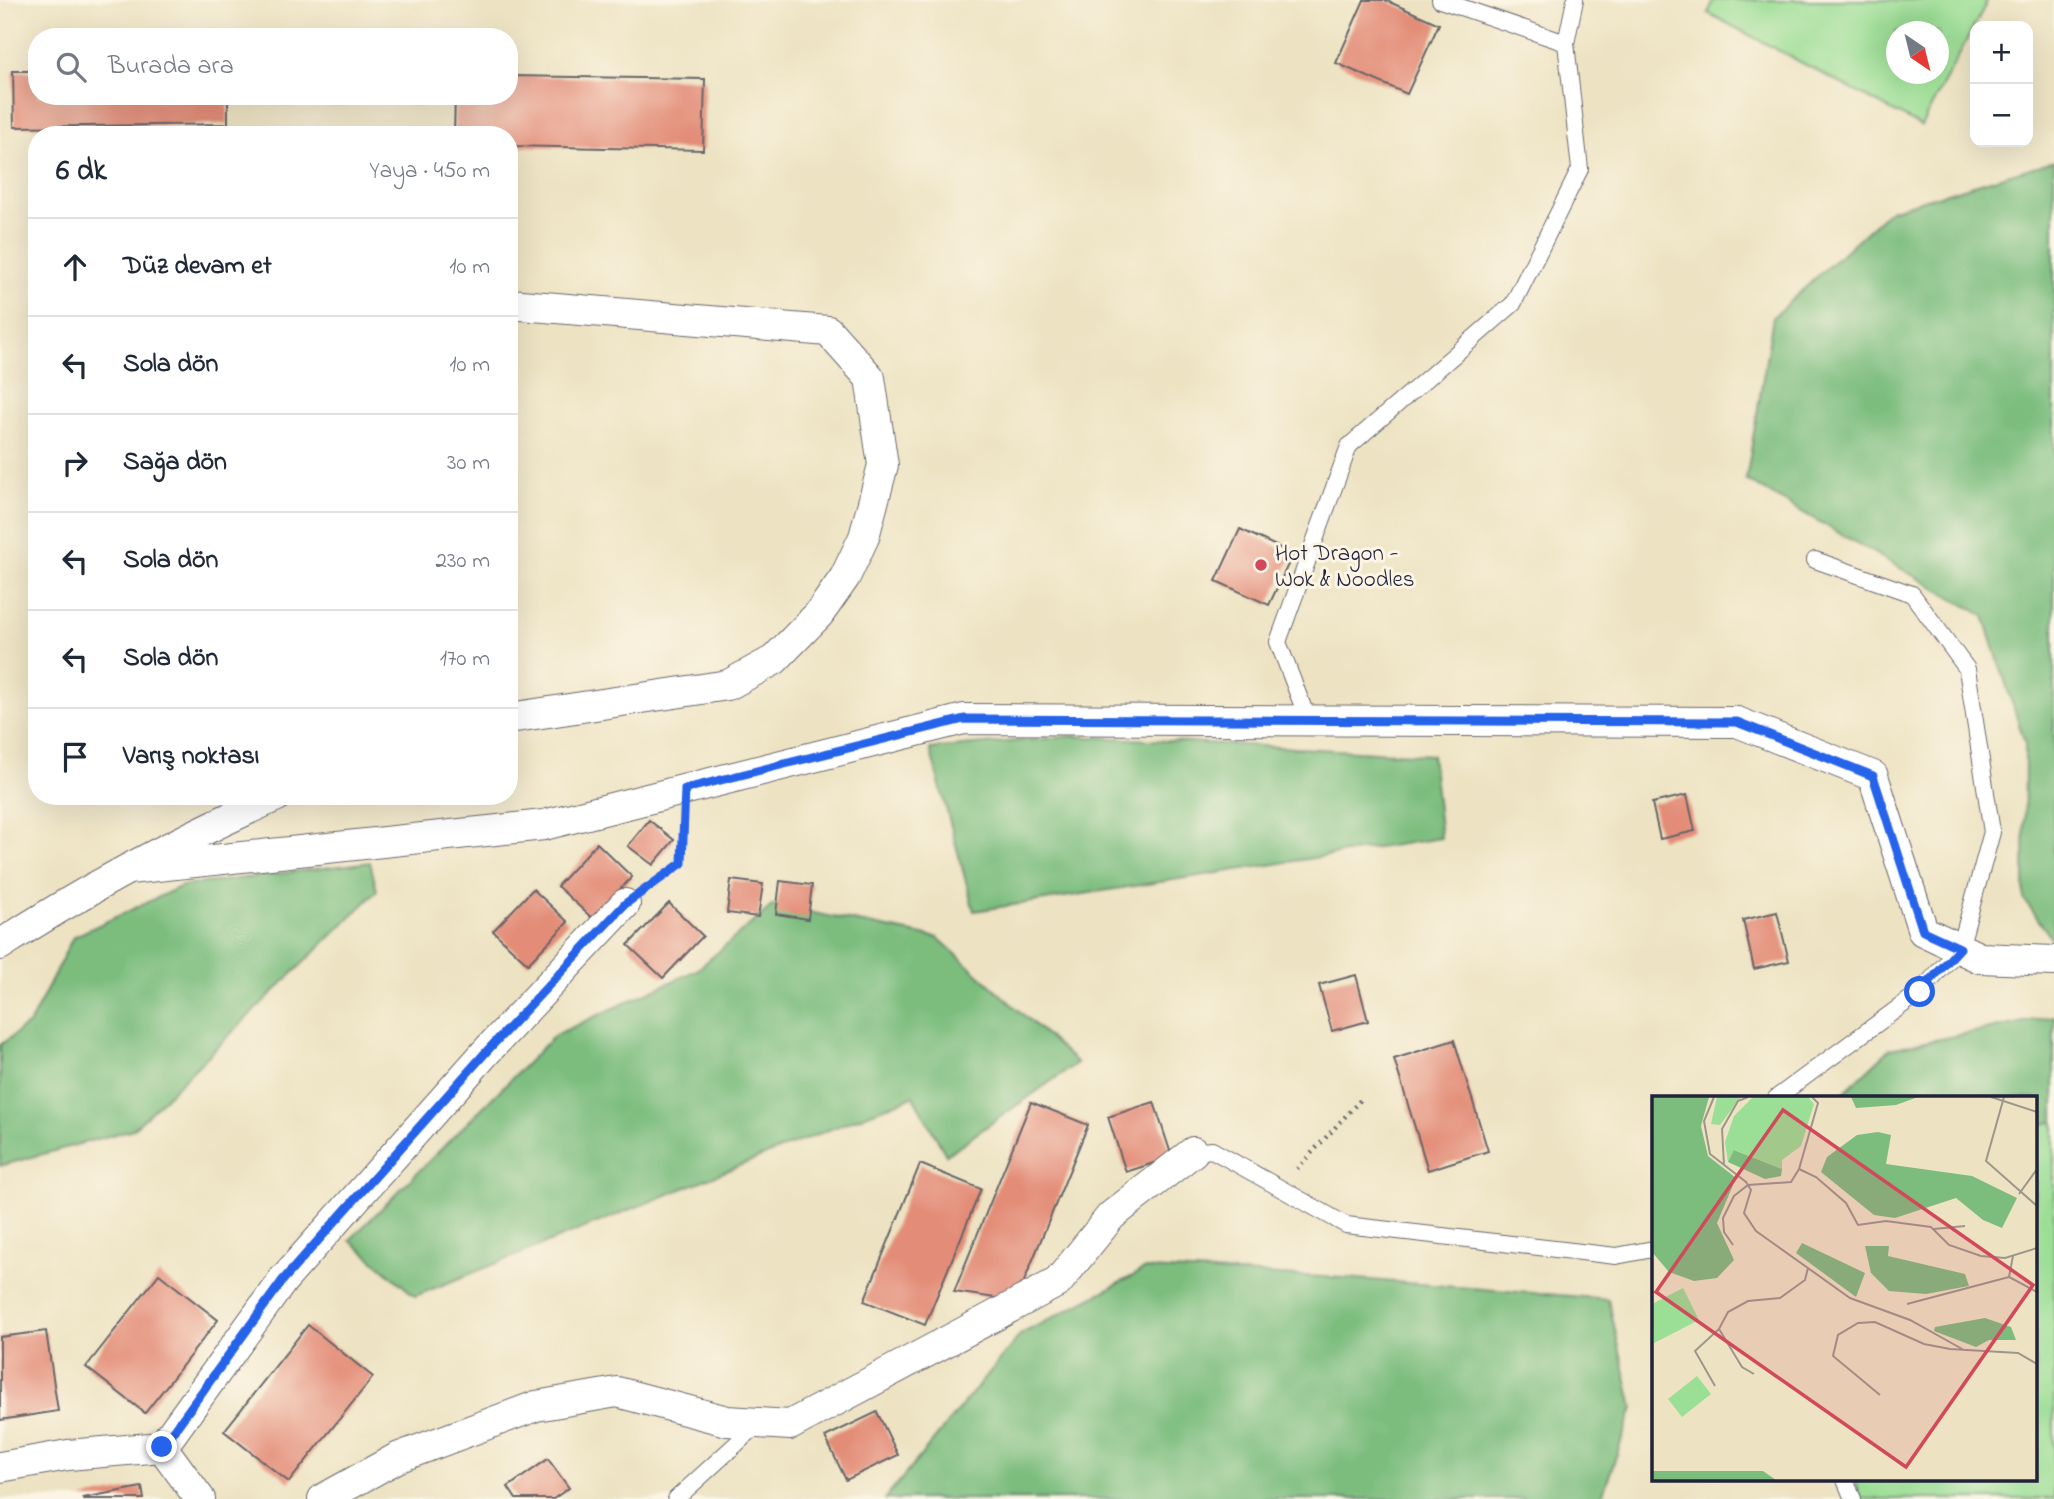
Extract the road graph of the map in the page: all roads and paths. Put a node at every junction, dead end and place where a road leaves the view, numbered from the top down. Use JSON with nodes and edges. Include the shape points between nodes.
{"nodes":[{"id":1,"x":1440,"y":0,"type":"edge"},
{"id":2,"x":1575,"y":0,"type":"edge"},
{"id":3,"x":1566,"y":43,"type":"junction"},
{"id":4,"x":518,"y":305,"type":"edge"},
{"id":5,"x":1815,"y":560,"type":"dead end"},
{"id":6,"x":518,"y":717,"type":"edge"},
{"id":7,"x":1308,"y":720,"type":"junction"},
{"id":8,"x":685,"y":789,"type":"junction"},
{"id":9,"x":257,"y":805,"type":"edge"},
{"id":10,"x":129,"y":869,"type":"junction"},
{"id":11,"x":625,"y":904,"type":"joint"},
{"id":12,"x":0,"y":945,"type":"edge"},
{"id":13,"x":1960,"y":948,"type":"junction"},
{"id":14,"x":2054,"y":961,"type":"edge"},
{"id":15,"x":1779,"y":1096,"type":"edge"},
{"id":16,"x":1363,"y":1097,"type":"dead end"},
{"id":17,"x":1194,"y":1152,"type":"joint"},
{"id":18,"x":1280,"y":1188,"type":"junction"},
{"id":19,"x":1652,"y":1249,"type":"edge"},
{"id":20,"x":759,"y":1423,"type":"junction"},
{"id":21,"x":162,"y":1447,"type":"junction"},
{"id":22,"x":0,"y":1467,"type":"edge"},
{"id":23,"x":1846,"y":1482,"type":"edge"},
{"id":24,"x":200,"y":1499,"type":"edge"},
{"id":25,"x":323,"y":1499,"type":"edge"},
{"id":26,"x":676,"y":1499,"type":"edge"},
{"id":27,"x":1853,"y":1499,"type":"edge"}],
"edges":[{"from":1,"to":3,"type":"lane"},
{"from":2,"to":3,"type":"lane"},
{"from":3,"to":7,"type":"lane","via":[[1580,169],[1513,304],[1349,446],[1278,642]]},
{"from":4,"to":6,"type":"street","via":[[828,331],[870,378],[883,465],[863,537],[845,577],[819,614],[774,660],[728,685]]},
{"from":5,"to":13,"type":"lane","via":[[1912,594],[1967,669],[1992,832]]},
{"from":7,"to":8,"type":"street","via":[[964,719]]},
{"from":7,"to":13,"type":"street","via":[[1737,722],[1873,776],[1923,931]]},
{"from":8,"to":10,"type":"street","via":[[544,825]]},
{"from":8,"to":11,"type":"path","via":[[682,863]]},
{"from":9,"to":10,"type":"street"},
{"from":10,"to":12,"type":"street","via":[[57,907]]},
{"from":11,"to":21,"type":"street","via":[[283,1280]]},
{"from":13,"to":14,"type":"street","via":[[1980,958]]},
{"from":13,"to":15,"type":"lane","via":[[1920,992]]},
{"from":16,"to":18,"type":"path"},
{"from":17,"to":18,"type":"lane","via":[[1212,1150]]},
{"from":17,"to":20,"type":"street","via":[[1111,1216],[1058,1282],[790,1425]]},
{"from":18,"to":19,"type":"lane","via":[[1346,1225],[1616,1256]]},
{"from":20,"to":25,"type":"street","via":[[727,1421],[618,1392],[536,1406],[397,1458]]},
{"from":20,"to":26,"type":"lane"},
{"from":21,"to":22,"type":"street","via":[[68,1455]]},
{"from":21,"to":24,"type":"street"},
{"from":23,"to":27,"type":"lane"}]}
